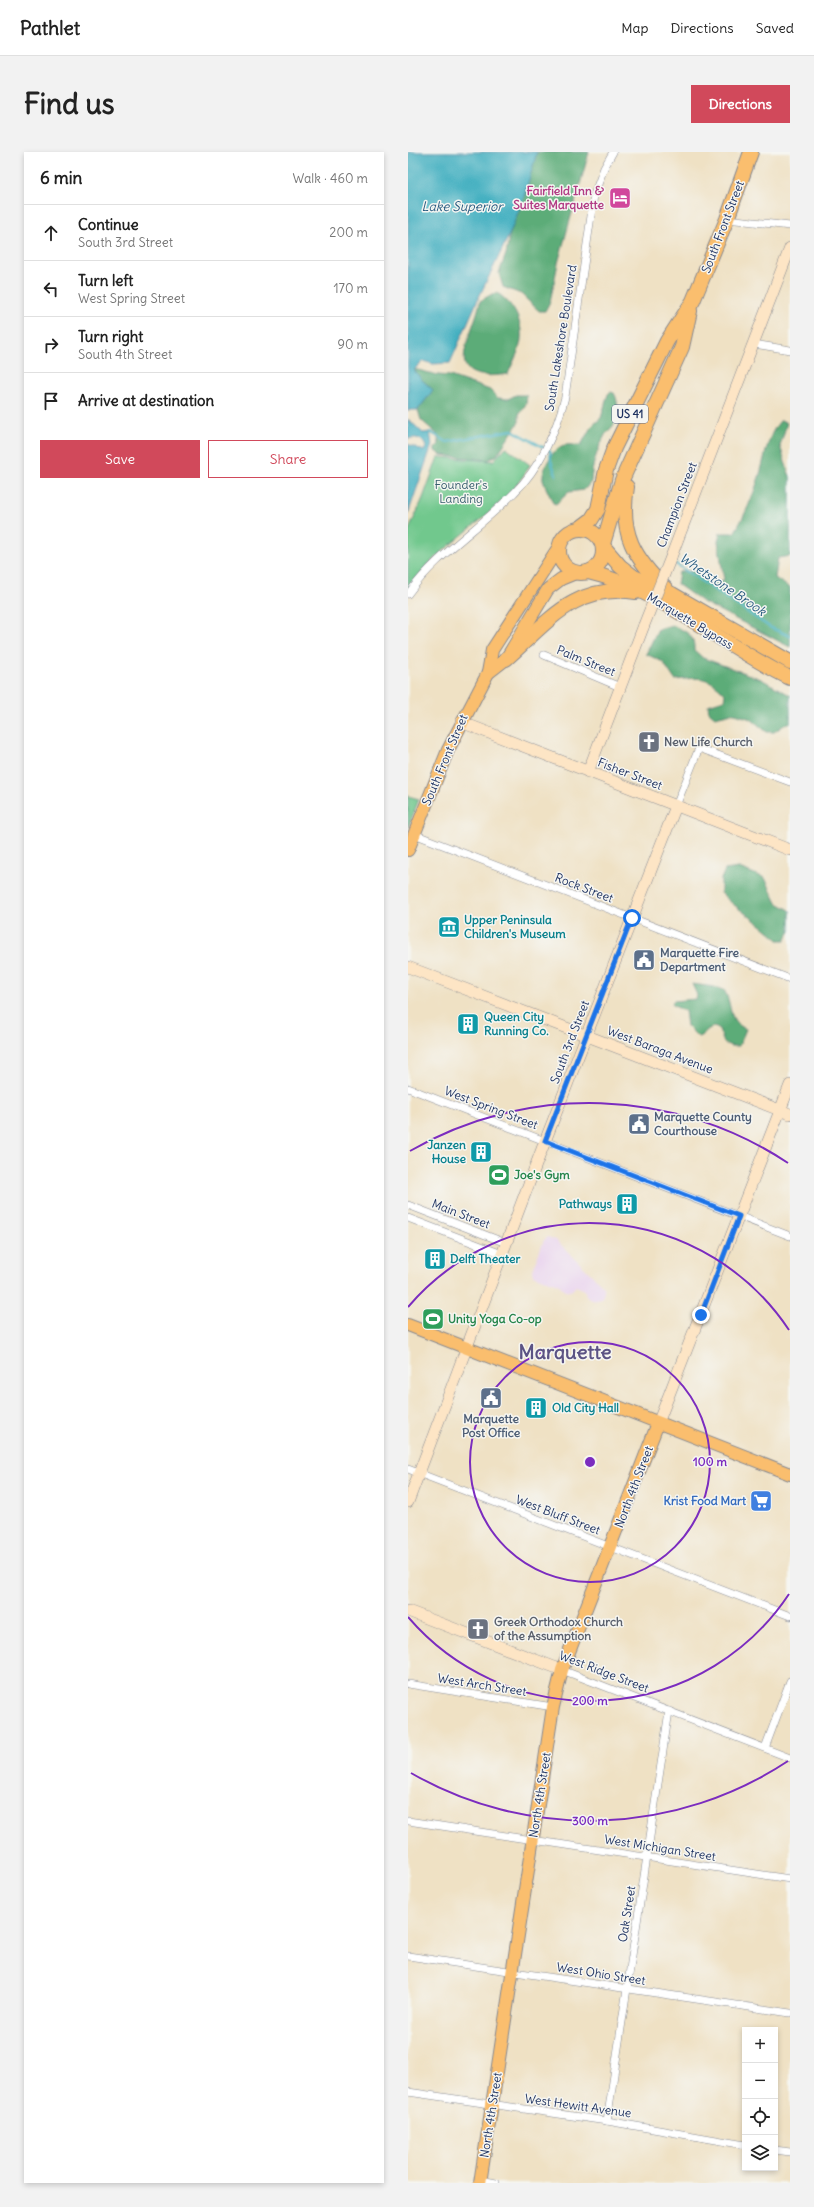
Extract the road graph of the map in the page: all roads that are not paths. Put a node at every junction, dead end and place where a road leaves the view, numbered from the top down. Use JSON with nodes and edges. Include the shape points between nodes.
{"nodes":[{"id":1,"x":613,"y":152,"type":"edge"},
{"id":2,"x":751,"y":152,"type":"edge"},
{"id":3,"x":727,"y":219,"type":"junction"},
{"id":4,"x":790,"y":226,"type":"edge"},
{"id":5,"x":790,"y":248,"type":"edge"},
{"id":6,"x":693,"y":301,"type":"junction"},
{"id":7,"x":754,"y":344,"type":"junction"},
{"id":8,"x":790,"y":350,"type":"edge"},
{"id":9,"x":631,"y":462,"type":"junction"},
{"id":10,"x":579,"y":529,"type":"junction"},
{"id":11,"x":560,"y":545,"type":"junction"},
{"id":12,"x":603,"y":545,"type":"junction"},
{"id":13,"x":583,"y":572,"type":"junction"},
{"id":14,"x":643,"y":593,"type":"junction"},
{"id":15,"x":408,"y":594,"type":"edge"},
{"id":16,"x":672,"y":594,"type":"junction"},
{"id":17,"x":544,"y":655,"type":"dead end"},
{"id":18,"x":506,"y":659,"type":"junction"},
{"id":19,"x":790,"y":662,"type":"edge"},
{"id":20,"x":488,"y":673,"type":"junction"},
{"id":21,"x":790,"y":678,"type":"edge"},
{"id":22,"x":620,"y":687,"type":"junction"},
{"id":23,"x":461,"y":722,"type":"junction"},
{"id":24,"x":588,"y":772,"type":"junction"},
{"id":25,"x":790,"y":782,"type":"edge"},
{"id":26,"x":676,"y":806,"type":"junction"},
{"id":27,"x":414,"y":834,"type":"junction"},
{"id":28,"x":408,"y":850,"type":"edge"},
{"id":29,"x":790,"y":850,"type":"edge"},
{"id":30,"x":632,"y":918,"type":"junction"},
{"id":31,"x":408,"y":967,"type":"edge"},
{"id":32,"x":790,"y":979,"type":"edge"},
{"id":33,"x":586,"y":1036,"type":"junction"},
{"id":34,"x":790,"y":1085,"type":"edge"},
{"id":35,"x":408,"y":1088,"type":"edge"},
{"id":36,"x":785,"y":1112,"type":"edge"},
{"id":37,"x":545,"y":1141,"type":"junction"},
{"id":38,"x":408,"y":1205,"type":"edge"},
{"id":39,"x":739,"y":1216,"type":"junction"},
{"id":40,"x":408,"y":1218,"type":"edge"},
{"id":41,"x":790,"y":1236,"type":"edge"},
{"id":42,"x":506,"y":1243,"type":"junction"},
{"id":43,"x":502,"y":1254,"type":"junction"},
{"id":44,"x":408,"y":1325,"type":"edge"},
{"id":45,"x":466,"y":1347,"type":"junction"},
{"id":46,"x":658,"y":1423,"type":"junction"},
{"id":47,"x":408,"y":1469,"type":"edge"},
{"id":48,"x":420,"y":1474,"type":"junction"},
{"id":49,"x":790,"y":1474,"type":"edge"},
{"id":50,"x":408,"y":1502,"type":"edge"},
{"id":51,"x":610,"y":1547,"type":"junction"},
{"id":52,"x":408,"y":1611,"type":"edge"},
{"id":53,"x":790,"y":1616,"type":"edge"},
{"id":54,"x":562,"y":1670,"type":"junction"},
{"id":55,"x":790,"y":1681,"type":"edge"},
{"id":56,"x":408,"y":1684,"type":"edge"},
{"id":57,"x":553,"y":1707,"type":"junction"},
{"id":58,"x":669,"y":1711,"type":"junction"},
{"id":59,"x":765,"y":1748,"type":"junction"},
{"id":60,"x":790,"y":1758,"type":"edge"},
{"id":61,"x":408,"y":1821,"type":"edge"},
{"id":62,"x":534,"y":1840,"type":"junction"},
{"id":63,"x":647,"y":1857,"type":"junction"},
{"id":64,"x":790,"y":1879,"type":"edge"},
{"id":65,"x":408,"y":1956,"type":"edge"},
{"id":66,"x":514,"y":1972,"type":"junction"},
{"id":67,"x":627,"y":1989,"type":"junction"},
{"id":68,"x":790,"y":2013,"type":"edge"},
{"id":69,"x":408,"y":2092,"type":"edge"},
{"id":70,"x":493,"y":2104,"type":"junction"},
{"id":71,"x":607,"y":2121,"type":"junction"},
{"id":72,"x":742,"y":2144,"type":"edge"},
{"id":73,"x":778,"y":2150,"type":"edge"},
{"id":74,"x":790,"y":2152,"type":"edge"},
{"id":75,"x":481,"y":2182,"type":"edge"},
{"id":76,"x":496,"y":2183,"type":"edge"}],
"edges":[{"from":1,"to":15,"type":"street","name":"South Lakeshore Boulevard","via":[[594,195],[565,397],[551,436],[528,477],[514,493],[428,569]]},
{"from":2,"to":3,"type":"highway","name":"South Front Street","number":"US 41"},
{"from":3,"to":4,"type":"street"},
{"from":3,"to":6,"type":"highway","name":"South Front Street","number":"US 41"},
{"from":5,"to":7,"type":"street","name":"Champion Street"},
{"from":6,"to":9,"type":"highway","name":"South Front Street","number":"US 41","via":[[682,347]]},
{"from":6,"to":10,"type":"highway","name":"South Front Street","number":"US 41","via":[[667,341],[614,448],[606,470],[598,509],[591,520]]},
{"from":7,"to":8,"type":"street"},
{"from":7,"to":22,"type":"street","name":"Champion Street","bridge":true},
{"from":9,"to":12,"type":"highway","name":"South Front Street","number":"US 41","via":[[620,487]]},
{"from":9,"to":16,"type":"highway","number":"US 41","via":[[624,505],[628,537],[642,564]]},
{"from":10,"to":11,"type":"highway","number":"US 41","via":[[566,535]]},
{"from":10,"to":12,"type":"highway","number":"US 41","via":[[594,534]]},
{"from":11,"to":13,"type":"highway","via":[[559,551],[563,562]]},
{"from":11,"to":20,"type":"main road","name":"South Front Street","via":[[492,650]]},
{"from":12,"to":13,"type":"highway","number":"US 41","via":[[601,562],[594,569]]},
{"from":12,"to":16,"type":"highway","name":"Marquette Bypass","number":"US 41","via":[[620,566],[634,577]]},
{"from":13,"to":14,"type":"highway","name":"Marquette Bypass","via":[[618,580]]},
{"from":13,"to":18,"type":"main road","name":"South Front Street","via":[[561,579],[548,589]]},
{"from":14,"to":18,"type":"highway","via":[[604,590],[575,600]]},
{"from":14,"to":21,"type":"highway","name":"Marquette Bypass"},
{"from":16,"to":19,"type":"highway","name":"Marquette Bypass","number":"US 41"},
{"from":17,"to":22,"type":"street","name":"Palm Street"},
{"from":18,"to":20,"type":"main road","name":"South Front Street"},
{"from":20,"to":23,"type":"main road","name":"South Front Street"},
{"from":22,"to":24,"type":"street","name":"Champion Street"},
{"from":23,"to":24,"type":"street","name":"Fisher Street"},
{"from":23,"to":27,"type":"main road","name":"South Front Street"},
{"from":24,"to":26,"type":"street","name":"Fisher Street"},
{"from":25,"to":26,"type":"street","name":"South 3rd Street","via":[[699,748]]},
{"from":26,"to":29,"type":"street","name":"Fisher Street"},
{"from":26,"to":30,"type":"street","name":"South 3rd Street"},
{"from":27,"to":28,"type":"main road","name":"South Front Street"},
{"from":27,"to":30,"type":"street","name":"Rock Street"},
{"from":30,"to":32,"type":"street","name":"Rock Street"},
{"from":30,"to":33,"type":"street","name":"South 3rd Street"},
{"from":31,"to":33,"type":"street","name":"West Baraga Avenue"},
{"from":33,"to":36,"type":"street","name":"West Baraga Avenue"},
{"from":33,"to":37,"type":"street","name":"South 3rd Street"},
{"from":34,"to":36,"type":"street"},
{"from":35,"to":37,"type":"street","name":"West Spring Street"},
{"from":36,"to":39,"type":"street"},
{"from":37,"to":39,"type":"street","name":"West Spring Street"},
{"from":37,"to":42,"type":"street","name":"South 3rd Street"},
{"from":38,"to":42,"type":"street","name":"Main Street"},
{"from":39,"to":41,"type":"street","name":"West Spring Street"},
{"from":39,"to":46,"type":"street"},
{"from":40,"to":43,"type":"street","name":"Main Street"},
{"from":42,"to":43,"type":"street","name":"South 3rd Street"},
{"from":43,"to":45,"type":"street","name":"South 3rd Street"},
{"from":44,"to":45,"type":"main road"},
{"from":45,"to":46,"type":"main road"},
{"from":45,"to":48,"type":"street","name":"South 3rd Street"},
{"from":46,"to":49,"type":"main road"},
{"from":46,"to":51,"type":"main road","name":"North 4th Street"},
{"from":47,"to":48,"type":"street","name":"West Bluff Street"},
{"from":48,"to":50,"type":"street","name":"South 3rd Street"},
{"from":48,"to":51,"type":"street","name":"West Bluff Street"},
{"from":51,"to":53,"type":"street","name":"West Bluff Street"},
{"from":51,"to":54,"type":"main road","name":"North 4th Street"},
{"from":52,"to":54,"type":"street","name":"West Ridge Street"},
{"from":54,"to":57,"type":"main road","name":"North 4th Street"},
{"from":54,"to":58,"type":"street","name":"West Ridge Street"},
{"from":55,"to":59,"type":"street"},
{"from":56,"to":57,"type":"street","name":"West Arch Street"},
{"from":57,"to":62,"type":"main road","name":"North 4th Street"},
{"from":58,"to":59,"type":"street","name":"West Ridge Street"},
{"from":58,"to":63,"type":"street","name":"Oak Street"},
{"from":59,"to":60,"type":"street","name":"West Ridge Street"},
{"from":61,"to":62,"type":"street","name":"West Michigan Street"},
{"from":62,"to":63,"type":"street","name":"West Michigan Street"},
{"from":62,"to":66,"type":"main road","name":"North 4th Street"},
{"from":63,"to":64,"type":"street","name":"West Michigan Street"},
{"from":63,"to":67,"type":"street","name":"Oak Street"},
{"from":65,"to":66,"type":"street","name":"West Ohio Street"},
{"from":66,"to":67,"type":"street","name":"West Ohio Street"},
{"from":66,"to":70,"type":"main road","name":"North 4th Street"},
{"from":67,"to":68,"type":"street","name":"West Ohio Street"},
{"from":67,"to":71,"type":"street","name":"Oak Street"},
{"from":69,"to":70,"type":"street","name":"West Hewitt Avenue"},
{"from":70,"to":71,"type":"street","name":"West Hewitt Avenue"},
{"from":70,"to":75,"type":"main road","name":"North 4th Street"},
{"from":71,"to":72,"type":"street","name":"West Hewitt Avenue"},
{"from":73,"to":74,"type":"street"},
{"from":75,"to":76,"type":"street"}]}
